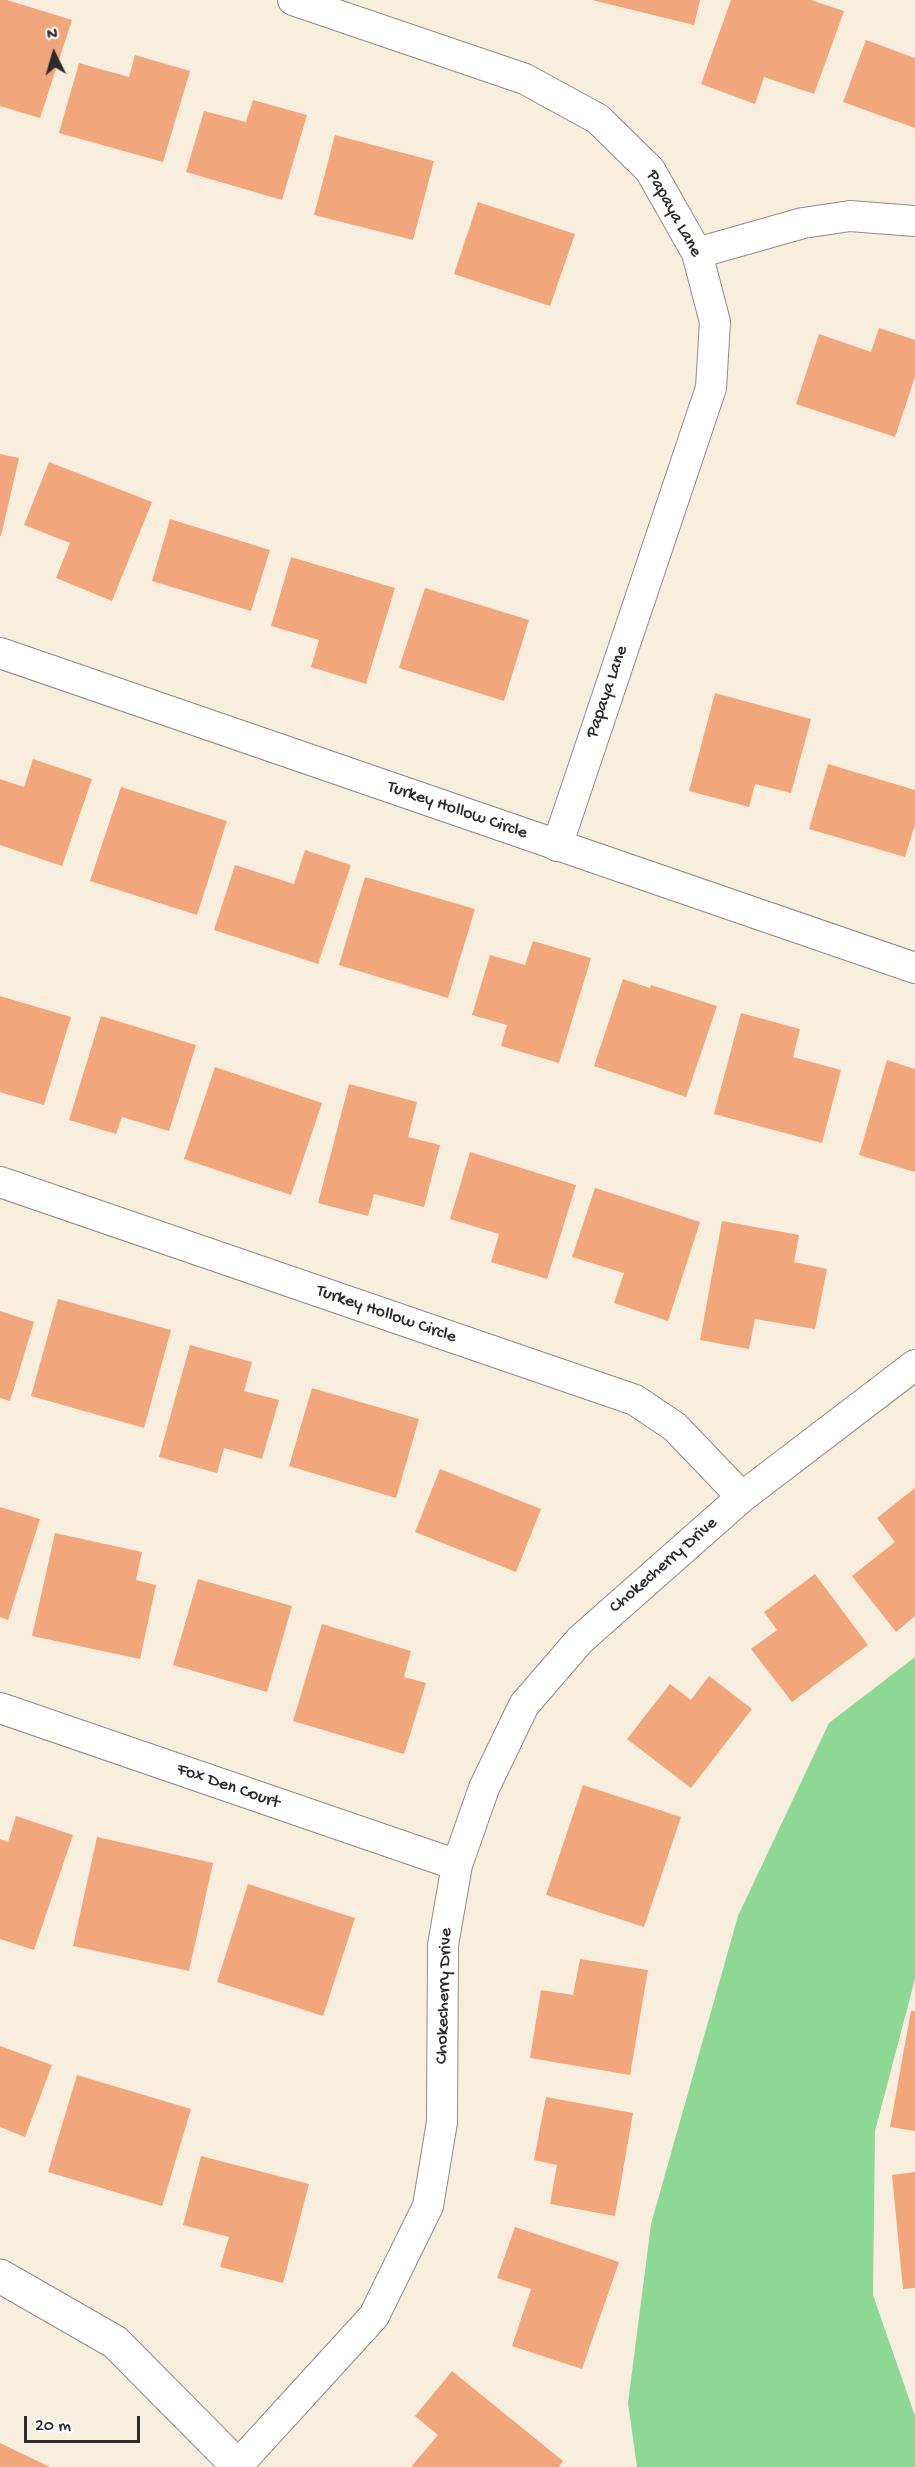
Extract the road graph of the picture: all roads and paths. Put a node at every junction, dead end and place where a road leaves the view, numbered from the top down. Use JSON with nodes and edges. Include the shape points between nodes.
{"nodes":[{"id":1,"x":293,"y":0,"type":"edge"},
{"id":2,"x":915,"y":221,"type":"edge"},
{"id":3,"x":697,"y":253,"type":"junction"},
{"id":4,"x":0,"y":653,"type":"edge"},
{"id":5,"x":557,"y":846,"type":"junction"},
{"id":6,"x":915,"y":968,"type":"edge"},
{"id":7,"x":0,"y":1182,"type":"edge"},
{"id":8,"x":915,"y":1365,"type":"edge"},
{"id":9,"x":742,"y":1497,"type":"junction"},
{"id":10,"x":0,"y":1708,"type":"edge"},
{"id":11,"x":457,"y":1865,"type":"junction"},
{"id":12,"x":0,"y":2276,"type":"edge"},
{"id":13,"x":238,"y":2467,"type":"edge"}],
"edges":[{"from":1,"to":3,"type":"street","name":"Papaya Lane","via":[[525,79],[598,119],[650,170]]},
{"from":2,"to":3,"type":"street","via":[[850,216],[803,223]]},
{"from":3,"to":5,"type":"street","name":"Papaya Lane","via":[[715,322],[711,387]]},
{"from":4,"to":5,"type":"street","name":"Turkey Hollow Circle"},
{"from":5,"to":6,"type":"street","name":"Turkey Hollow Circle"},
{"from":7,"to":9,"type":"street","name":"Turkey Hollow Circle","via":[[635,1400],[675,1427]]},
{"from":8,"to":9,"type":"street","name":"Chokecherry Drive"},
{"from":9,"to":11,"type":"street","name":"Chokecherry Drive","via":[[580,1640],[524,1705],[483,1788]]},
{"from":10,"to":11,"type":"street","name":"Fox Den Court"},
{"from":11,"to":13,"type":"street","name":"Chokecherry Drive","via":[[443,1946],[442,2122],[428,2206],[374,2316]]},
{"from":12,"to":13,"type":"street","via":[[115,2342]]}]}
